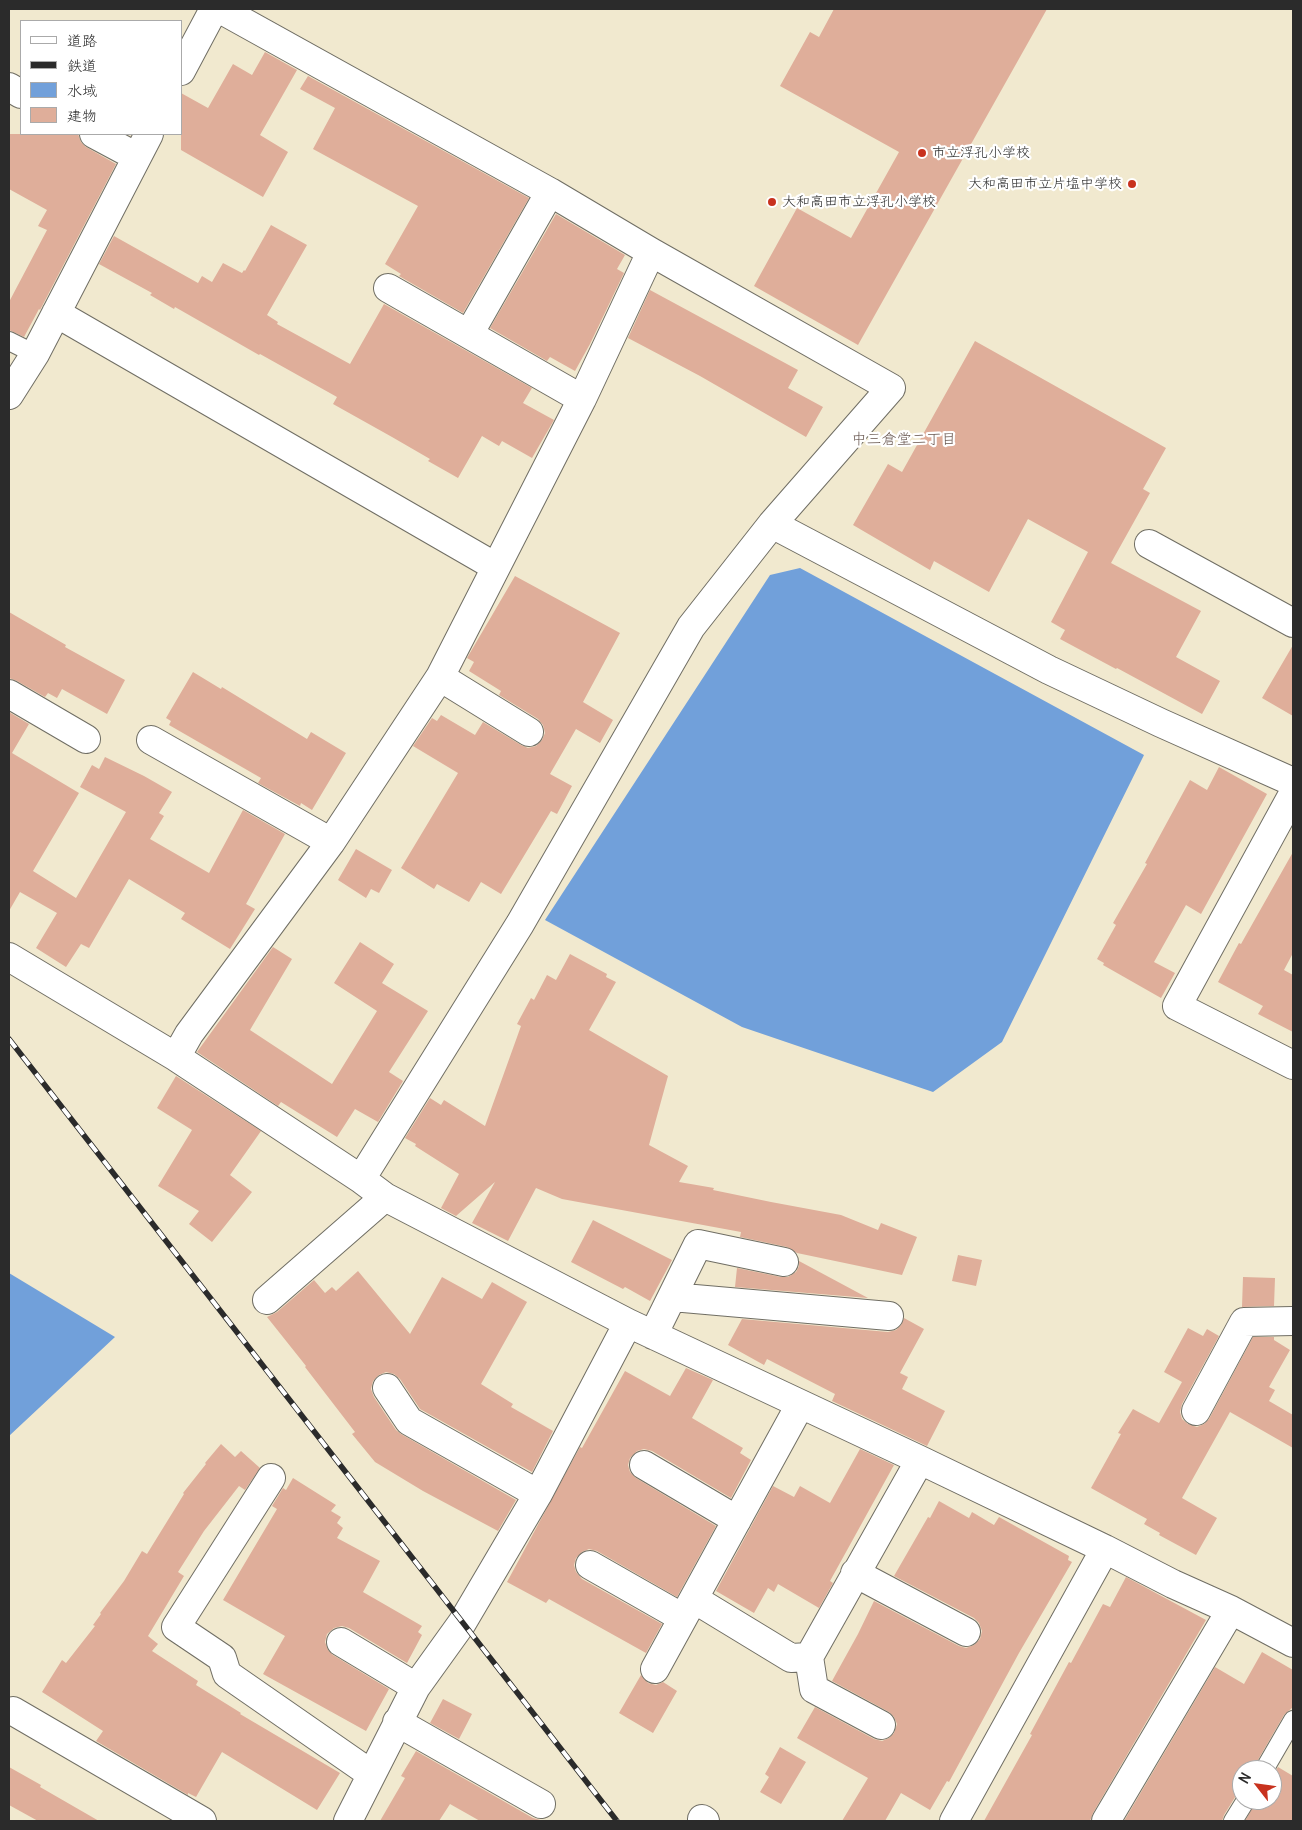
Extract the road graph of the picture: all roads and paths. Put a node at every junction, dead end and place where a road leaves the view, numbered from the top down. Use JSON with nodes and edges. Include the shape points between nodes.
{"nodes":[{"id":1,"x":214,"y":9,"type":"edge"},
{"id":2,"x":220,"y":9,"type":"edge"},
{"id":3,"x":182,"y":70,"type":"edge"},
{"id":4,"x":9,"y":87,"type":"edge"},
{"id":5,"x":20,"y":93,"type":"edge"},
{"id":6,"x":98,"y":135,"type":"edge"},
{"id":7,"x":143,"y":145,"type":"edge"},
{"id":8,"x":550,"y":192,"type":"junction"},
{"id":9,"x":651,"y":252,"type":"junction"},
{"id":10,"x":388,"y":288,"type":"dead end"},
{"id":11,"x":56,"y":313,"type":"junction"},
{"id":12,"x":469,"y":334,"type":"junction"},
{"id":13,"x":9,"y":341,"type":"edge"},
{"id":14,"x":35,"y":354,"type":"junction"},
{"id":15,"x":9,"y":395,"type":"edge"},
{"id":16,"x":582,"y":398,"type":"junction"},
{"id":17,"x":772,"y":524,"type":"junction"},
{"id":18,"x":1149,"y":544,"type":"dead end"},
{"id":19,"x":496,"y":568,"type":"junction"},
{"id":20,"x":1293,"y":623,"type":"edge"},
{"id":21,"x":440,"y":677,"type":"junction"},
{"id":22,"x":9,"y":694,"type":"edge"},
{"id":23,"x":529,"y":732,"type":"dead end"},
{"id":24,"x":86,"y":739,"type":"dead end"},
{"id":25,"x":151,"y":740,"type":"dead end"},
{"id":26,"x":1293,"y":782,"type":"edge"},
{"id":27,"x":1293,"y":794,"type":"edge"},
{"id":28,"x":331,"y":842,"type":"junction"},
{"id":29,"x":9,"y":957,"type":"edge"},
{"id":30,"x":176,"y":1056,"type":"junction"},
{"id":31,"x":1293,"y":1065,"type":"edge"},
{"id":32,"x":361,"y":1179,"type":"junction"},
{"id":33,"x":385,"y":1197,"type":"junction"},
{"id":34,"x":784,"y":1262,"type":"dead end"},
{"id":35,"x":672,"y":1297,"type":"junction"},
{"id":36,"x":267,"y":1300,"type":"dead end"},
{"id":37,"x":889,"y":1316,"type":"dead end"},
{"id":38,"x":1293,"y":1321,"type":"edge"},
{"id":39,"x":628,"y":1323,"type":"junction"},
{"id":40,"x":653,"y":1335,"type":"junction"},
{"id":41,"x":387,"y":1388,"type":"dead end"},
{"id":42,"x":800,"y":1405,"type":"junction"},
{"id":43,"x":1196,"y":1411,"type":"dead end"},
{"id":44,"x":920,"y":1460,"type":"junction"},
{"id":45,"x":644,"y":1465,"type":"dead end"},
{"id":46,"x":271,"y":1478,"type":"dead end"},
{"id":47,"x":538,"y":1494,"type":"junction"},
{"id":48,"x":737,"y":1520,"type":"junction"},
{"id":49,"x":1105,"y":1549,"type":"junction"},
{"id":50,"x":590,"y":1565,"type":"dead end"},
{"id":51,"x":855,"y":1574,"type":"junction"},
{"id":52,"x":688,"y":1608,"type":"junction"},
{"id":53,"x":1231,"y":1610,"type":"junction"},
{"id":54,"x":966,"y":1632,"type":"dead end"},
{"id":55,"x":341,"y":1642,"type":"dead end"},
{"id":56,"x":1293,"y":1643,"type":"edge"},
{"id":57,"x":808,"y":1656,"type":"junction"},
{"id":58,"x":655,"y":1669,"type":"dead end"},
{"id":59,"x":416,"y":1687,"type":"junction"},
{"id":60,"x":13,"y":1711,"type":"dead end"},
{"id":61,"x":1293,"y":1720,"type":"edge"},
{"id":62,"x":397,"y":1722,"type":"junction"},
{"id":63,"x":881,"y":1725,"type":"dead end"},
{"id":64,"x":1270,"y":1760,"type":"edge"},
{"id":65,"x":371,"y":1774,"type":"junction"},
{"id":66,"x":541,"y":1804,"type":"dead end"},
{"id":67,"x":1240,"y":1810,"type":"edge"},
{"id":68,"x":202,"y":1821,"type":"edge"},
{"id":69,"x":348,"y":1821,"type":"edge"},
{"id":70,"x":954,"y":1821,"type":"edge"},
{"id":71,"x":1106,"y":1821,"type":"edge"},
{"id":72,"x":1233,"y":1821,"type":"edge"}],
"edges":[{"from":1,"to":3,"type":"street"},
{"from":2,"to":8,"type":"street"},
{"from":4,"to":5,"type":"street"},
{"from":6,"to":7,"type":"street"},
{"from":7,"to":11,"type":"street"},
{"from":8,"to":9,"type":"street"},
{"from":8,"to":12,"type":"street"},
{"from":9,"to":16,"type":"street"},
{"from":9,"to":17,"type":"street","via":[[891,388]]},
{"from":10,"to":12,"type":"street"},
{"from":11,"to":14,"type":"street"},
{"from":11,"to":19,"type":"street"},
{"from":12,"to":16,"type":"street"},
{"from":13,"to":14,"type":"lane"},
{"from":14,"to":15,"type":"street"},
{"from":16,"to":19,"type":"street"},
{"from":17,"to":26,"type":"street","via":[[1049,670]]},
{"from":17,"to":32,"type":"street","via":[[691,627],[520,924]]},
{"from":18,"to":20,"type":"street"},
{"from":19,"to":21,"type":"street"},
{"from":21,"to":23,"type":"street"},
{"from":21,"to":28,"type":"street"},
{"from":22,"to":24,"type":"street"},
{"from":25,"to":28,"type":"street"},
{"from":27,"to":31,"type":"street","via":[[1177,1006]]},
{"from":28,"to":30,"type":"street"},
{"from":29,"to":30,"type":"street"},
{"from":30,"to":32,"type":"street"},
{"from":32,"to":33,"type":"street"},
{"from":33,"to":36,"type":"street"},
{"from":33,"to":39,"type":"street"},
{"from":34,"to":35,"type":"street","via":[[698,1244]]},
{"from":35,"to":37,"type":"street"},
{"from":35,"to":40,"type":"street"},
{"from":38,"to":43,"type":"street","via":[[1244,1322]]},
{"from":39,"to":40,"type":"street"},
{"from":39,"to":47,"type":"street"},
{"from":40,"to":42,"type":"street"},
{"from":41,"to":47,"type":"street","via":[[409,1421]]},
{"from":42,"to":44,"type":"street"},
{"from":42,"to":48,"type":"street"},
{"from":44,"to":49,"type":"street"},
{"from":44,"to":51,"type":"street"},
{"from":45,"to":48,"type":"street"},
{"from":46,"to":65,"type":"street","via":[[176,1627],[222,1658],[227,1674]]},
{"from":47,"to":59,"type":"street","via":[[462,1623]]},
{"from":48,"to":52,"type":"street"},
{"from":49,"to":53,"type":"street"},
{"from":49,"to":70,"type":"street"},
{"from":50,"to":52,"type":"street"},
{"from":51,"to":54,"type":"street"},
{"from":51,"to":57,"type":"street"},
{"from":52,"to":57,"type":"street","via":[[792,1658]]},
{"from":52,"to":58,"type":"street"},
{"from":53,"to":56,"type":"street"},
{"from":53,"to":71,"type":"street"},
{"from":55,"to":59,"type":"street"},
{"from":57,"to":63,"type":"street","via":[[814,1688]]},
{"from":59,"to":62,"type":"street"},
{"from":60,"to":68,"type":"street"},
{"from":61,"to":64,"type":"lane"},
{"from":62,"to":65,"type":"street"},
{"from":62,"to":66,"type":"street"},
{"from":65,"to":69,"type":"street"},
{"from":67,"to":72,"type":"lane"}]}
